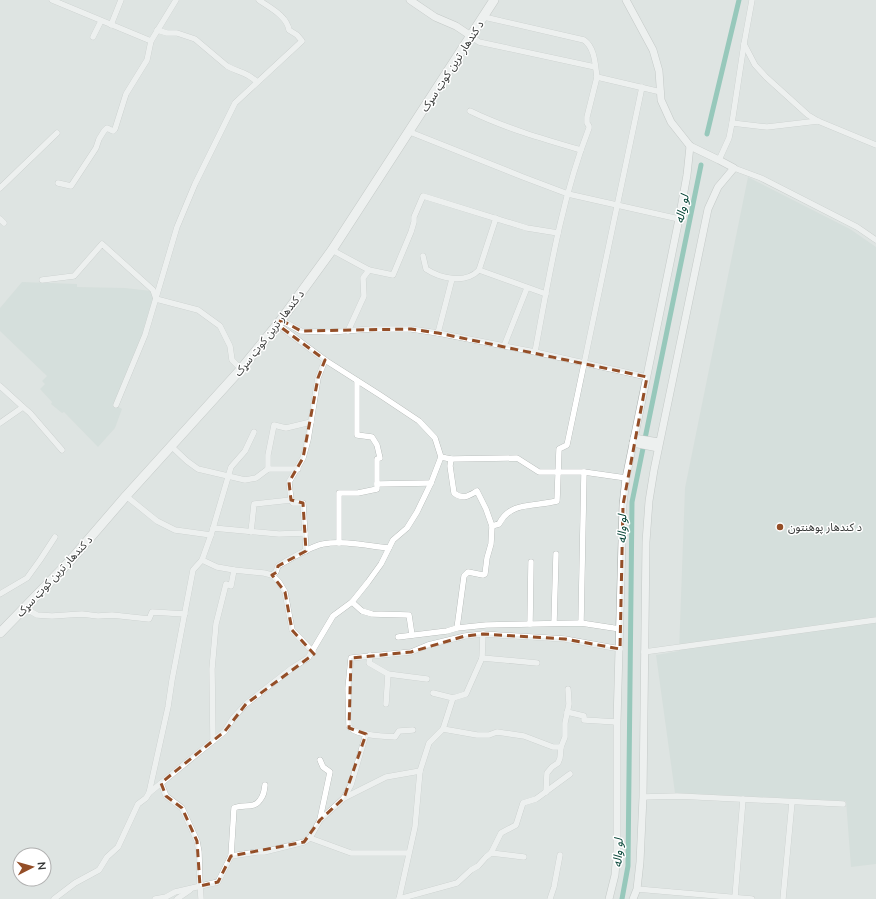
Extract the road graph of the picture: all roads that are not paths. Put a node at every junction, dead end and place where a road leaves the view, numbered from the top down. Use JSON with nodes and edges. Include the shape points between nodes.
{"nodes":[{"id":1,"x":52,"y":0,"type":"edge"},
{"id":2,"x":121,"y":0,"type":"edge"},
{"id":3,"x":176,"y":0,"type":"edge"},
{"id":4,"x":259,"y":0,"type":"edge"},
{"id":5,"x":410,"y":0,"type":"edge"},
{"id":6,"x":494,"y":0,"type":"edge"},
{"id":7,"x":626,"y":0,"type":"edge"},
{"id":8,"x":752,"y":0,"type":"edge"},
{"id":9,"x":484,"y":17,"type":"junction"},
{"id":10,"x":101,"y":21,"type":"junction"},
{"id":11,"x":110,"y":25,"type":"junction"},
{"id":12,"x":157,"y":30,"type":"junction"},
{"id":13,"x":471,"y":36,"type":"junction"},
{"id":14,"x":93,"y":37,"type":"dead end"},
{"id":15,"x":151,"y":41,"type":"junction"},
{"id":16,"x":744,"y":44,"type":"junction"},
{"id":17,"x":595,"y":67,"type":"junction"},
{"id":18,"x":597,"y":77,"type":"junction"},
{"id":19,"x":257,"y":82,"type":"junction"},
{"id":20,"x":642,"y":87,"type":"junction"},
{"id":21,"x":661,"y":92,"type":"junction"},
{"id":22,"x":470,"y":111,"type":"dead end"},
{"id":23,"x":818,"y":121,"type":"junction"},
{"id":24,"x":732,"y":123,"type":"junction"},
{"id":25,"x":410,"y":132,"type":"junction"},
{"id":26,"x":57,"y":133,"type":"dead end"},
{"id":27,"x":876,"y":145,"type":"edge"},
{"id":28,"x":690,"y":146,"type":"junction"},
{"id":29,"x":581,"y":150,"type":"junction"},
{"id":30,"x":719,"y":160,"type":"junction"},
{"id":31,"x":734,"y":168,"type":"junction"},
{"id":32,"x":58,"y":182,"type":"dead end"},
{"id":33,"x":0,"y":188,"type":"edge"},
{"id":34,"x":568,"y":194,"type":"junction"},
{"id":35,"x":617,"y":206,"type":"junction"},
{"id":36,"x":496,"y":218,"type":"junction"},
{"id":37,"x":679,"y":219,"type":"junction"},
{"id":38,"x":558,"y":234,"type":"junction"},
{"id":39,"x":876,"y":240,"type":"edge"},
{"id":40,"x":332,"y":250,"type":"junction"},
{"id":41,"x":424,"y":256,"type":"dead end"},
{"id":42,"x":369,"y":270,"type":"junction"},
{"id":43,"x":479,"y":270,"type":"junction"},
{"id":44,"x":452,"y":279,"type":"junction"},
{"id":45,"x":42,"y":280,"type":"dead end"},
{"id":46,"x":527,"y":288,"type":"junction"},
{"id":47,"x":546,"y":294,"type":"junction"},
{"id":48,"x":156,"y":299,"type":"junction"},
{"id":49,"x":280,"y":323,"type":"junction"},
{"id":50,"x":348,"y":331,"type":"junction"},
{"id":51,"x":438,"y":333,"type":"junction"},
{"id":52,"x":504,"y":346,"type":"junction"},
{"id":53,"x":534,"y":352,"type":"junction"},
{"id":54,"x":325,"y":360,"type":"junction"},
{"id":55,"x":584,"y":364,"type":"junction"},
{"id":56,"x":241,"y":370,"type":"junction"},
{"id":57,"x":647,"y":378,"type":"junction"},
{"id":58,"x":357,"y":380,"type":"junction"},
{"id":59,"x":0,"y":386,"type":"edge"},
{"id":60,"x":116,"y":405,"type":"dead end"},
{"id":61,"x":22,"y":408,"type":"junction"},
{"id":62,"x":311,"y":422,"type":"junction"},
{"id":63,"x":0,"y":423,"type":"edge"},
{"id":64,"x":254,"y":432,"type":"dead end"},
{"id":65,"x":634,"y":440,"type":"junction"},
{"id":66,"x":659,"y":445,"type":"junction"},
{"id":67,"x":171,"y":446,"type":"junction"},
{"id":68,"x":62,"y":450,"type":"dead end"},
{"id":69,"x":441,"y":457,"type":"junction"},
{"id":70,"x":451,"y":459,"type":"junction"},
{"id":71,"x":268,"y":469,"type":"junction"},
{"id":72,"x":298,"y":469,"type":"junction"},
{"id":73,"x":558,"y":472,"type":"junction"},
{"id":74,"x":584,"y":472,"type":"junction"},
{"id":75,"x":228,"y":476,"type":"junction"},
{"id":76,"x":626,"y":478,"type":"junction"},
{"id":77,"x":431,"y":483,"type":"junction"},
{"id":78,"x":377,"y":484,"type":"junction"},
{"id":79,"x":126,"y":496,"type":"junction"},
{"id":80,"x":291,"y":500,"type":"junction"},
{"id":81,"x":492,"y":526,"type":"junction"},
{"id":82,"x":213,"y":528,"type":"junction"},
{"id":83,"x":251,"y":532,"type":"junction"},
{"id":84,"x":305,"y":533,"type":"junction"},
{"id":85,"x":211,"y":535,"type":"junction"},
{"id":86,"x":55,"y":537,"type":"dead end"},
{"id":87,"x":339,"y":543,"type":"junction"},
{"id":88,"x":389,"y":548,"type":"junction"},
{"id":89,"x":306,"y":551,"type":"junction"},
{"id":90,"x":556,"y":554,"type":"dead end"},
{"id":91,"x":202,"y":560,"type":"junction"},
{"id":92,"x":530,"y":562,"type":"dead end"},
{"id":93,"x":234,"y":570,"type":"junction"},
{"id":94,"x":274,"y":574,"type":"junction"},
{"id":95,"x":0,"y":594,"type":"edge"},
{"id":96,"x":352,"y":602,"type":"junction"},
{"id":97,"x":25,"y":608,"type":"junction"},
{"id":98,"x":185,"y":614,"type":"junction"},
{"id":99,"x":876,"y":620,"type":"edge"},
{"id":100,"x":554,"y":623,"type":"junction"},
{"id":101,"x":581,"y":623,"type":"junction"},
{"id":102,"x":530,"y":624,"type":"junction"},
{"id":103,"x":457,"y":628,"type":"junction"},
{"id":104,"x":620,"y":629,"type":"junction"},
{"id":105,"x":0,"y":633,"type":"edge"},
{"id":106,"x":483,"y":634,"type":"junction"},
{"id":107,"x":412,"y":635,"type":"junction"},
{"id":108,"x":398,"y":637,"type":"dead end"},
{"id":109,"x":620,"y":649,"type":"junction"},
{"id":110,"x":313,"y":652,"type":"junction"},
{"id":111,"x":644,"y":652,"type":"junction"},
{"id":112,"x":370,"y":655,"type":"junction"},
{"id":113,"x":482,"y":658,"type":"junction"},
{"id":114,"x":537,"y":663,"type":"dead end"},
{"id":115,"x":388,"y":674,"type":"junction"},
{"id":116,"x":427,"y":679,"type":"dead end"},
{"id":117,"x":568,"y":690,"type":"dead end"},
{"id":118,"x":433,"y":693,"type":"dead end"},
{"id":119,"x":453,"y":698,"type":"junction"},
{"id":120,"x":386,"y":704,"type":"dead end"},
{"id":121,"x":567,"y":712,"type":"junction"},
{"id":122,"x":617,"y":722,"type":"junction"},
{"id":123,"x":443,"y":729,"type":"junction"},
{"id":124,"x":413,"y":730,"type":"dead end"},
{"id":125,"x":366,"y":734,"type":"junction"},
{"id":126,"x":213,"y":741,"type":"junction"},
{"id":127,"x":561,"y":747,"type":"junction"},
{"id":128,"x":320,"y":760,"type":"dead end"},
{"id":129,"x":420,"y":771,"type":"junction"},
{"id":130,"x":570,"y":774,"type":"dead end"},
{"id":131,"x":161,"y":783,"type":"junction"},
{"id":132,"x":265,"y":786,"type":"dead end"},
{"id":133,"x":546,"y":792,"type":"junction"},
{"id":134,"x":149,"y":793,"type":"junction"},
{"id":135,"x":643,"y":797,"type":"junction"},
{"id":136,"x":344,"y":798,"type":"junction"},
{"id":137,"x":743,"y":799,"type":"junction"},
{"id":138,"x":792,"y":802,"type":"junction"},
{"id":139,"x":842,"y":804,"type":"dead end"},
{"id":140,"x":320,"y":820,"type":"junction"},
{"id":141,"x":310,"y":838,"type":"junction"},
{"id":142,"x":408,"y":853,"type":"junction"},
{"id":143,"x":491,"y":853,"type":"junction"},
{"id":144,"x":560,"y":855,"type":"dead end"},
{"id":145,"x":231,"y":856,"type":"junction"},
{"id":146,"x":524,"y":858,"type":"dead end"},
{"id":147,"x":200,"y":886,"type":"junction"},
{"id":148,"x":636,"y":889,"type":"junction"},
{"id":149,"x":735,"y":897,"type":"junction"},
{"id":150,"x":54,"y":899,"type":"edge"},
{"id":151,"x":155,"y":899,"type":"edge"},
{"id":152,"x":177,"y":899,"type":"edge"},
{"id":153,"x":201,"y":899,"type":"edge"},
{"id":154,"x":399,"y":899,"type":"edge"},
{"id":155,"x":550,"y":899,"type":"edge"},
{"id":156,"x":609,"y":899,"type":"edge"},
{"id":157,"x":633,"y":899,"type":"edge"},
{"id":158,"x":752,"y":899,"type":"edge"},
{"id":159,"x":783,"y":899,"type":"edge"}],
"edges":[{"from":1,"to":10,"type":"street"},
{"from":2,"to":11,"type":"street"},
{"from":3,"to":12,"type":"street"},
{"from":4,"to":19,"type":"street","via":[[283,18],[289,30],[302,41]]},
{"from":5,"to":13,"type":"street"},
{"from":6,"to":9,"type":"main road","name":"د کندهار ترين کوټ سړک"},
{"from":7,"to":21,"type":"street","via":[[654,50]]},
{"from":8,"to":16,"type":"street"},
{"from":9,"to":13,"type":"main road","name":"د کندهار ترين کوټ سړک"},
{"from":9,"to":17,"type":"street","via":[[584,40],[589,44]]},
{"from":10,"to":11,"type":"street"},
{"from":10,"to":14,"type":"street"},
{"from":11,"to":15,"type":"street"},
{"from":12,"to":15,"type":"street"},
{"from":12,"to":19,"type":"street","via":[[195,39],[227,66],[246,73]]},
{"from":13,"to":17,"type":"street","via":[[479,42]]},
{"from":13,"to":25,"type":"main road","name":"د کندهار ترين کوټ سړک"},
{"from":15,"to":32,"type":"street","via":[[147,60],[126,94],[113,131],[107,128],[104,131],[71,186]]},
{"from":16,"to":23,"type":"street","via":[[755,65],[766,77]]},
{"from":16,"to":24,"type":"street"},
{"from":17,"to":18,"type":"street"},
{"from":18,"to":20,"type":"street"},
{"from":18,"to":29,"type":"street","via":[[587,117],[590,126]]},
{"from":19,"to":48,"type":"street","via":[[234,103],[195,184],[177,227]]},
{"from":20,"to":21,"type":"street"},
{"from":20,"to":35,"type":"street"},
{"from":21,"to":28,"type":"street","via":[[661,100],[671,122]]},
{"from":22,"to":29,"type":"street","via":[[525,134]]},
{"from":23,"to":24,"type":"street","via":[[767,127]]},
{"from":23,"to":27,"type":"street"},
{"from":24,"to":30,"type":"street"},
{"from":25,"to":34,"type":"street"},
{"from":25,"to":40,"type":"main road","name":"د کندهار ترين کوټ سړک"},
{"from":26,"to":33,"type":"street"},
{"from":28,"to":30,"type":"street"},
{"from":28,"to":37,"type":"street"},
{"from":29,"to":34,"type":"street"},
{"from":30,"to":31,"type":"street"},
{"from":31,"to":39,"type":"street","via":[[761,178]]},
{"from":31,"to":66,"type":"street","via":[[718,187],[708,210]]},
{"from":34,"to":35,"type":"street"},
{"from":34,"to":38,"type":"street"},
{"from":35,"to":37,"type":"street"},
{"from":35,"to":55,"type":"street"},
{"from":36,"to":38,"type":"street"},
{"from":36,"to":42,"type":"street","via":[[423,196],[393,275]]},
{"from":36,"to":43,"type":"street"},
{"from":37,"to":57,"type":"street"},
{"from":38,"to":47,"type":"street"},
{"from":40,"to":42,"type":"street"},
{"from":40,"to":49,"type":"main road","name":"د کندهار ترين کوټ سړک"},
{"from":41,"to":44,"type":"street","via":[[426,269]]},
{"from":42,"to":50,"type":"street","via":[[363,278],[364,296]]},
{"from":43,"to":44,"type":"street","via":[[474,276]]},
{"from":43,"to":46,"type":"street"},
{"from":44,"to":51,"type":"street"},
{"from":45,"to":48,"type":"street","via":[[74,276],[102,244],[153,290]]},
{"from":46,"to":47,"type":"street"},
{"from":46,"to":52,"type":"street"},
{"from":47,"to":53,"type":"street"},
{"from":48,"to":56,"type":"street","via":[[198,310],[220,326],[230,346],[232,360]]},
{"from":48,"to":60,"type":"street","via":[[145,336]]},
{"from":49,"to":50,"type":"street","via":[[301,331]]},
{"from":49,"to":54,"type":"street"},
{"from":49,"to":56,"type":"main road","name":"د کندهار ترين کوټ سړک"},
{"from":50,"to":51,"type":"street","via":[[372,329]]},
{"from":51,"to":52,"type":"street"},
{"from":52,"to":53,"type":"street"},
{"from":53,"to":55,"type":"street"},
{"from":54,"to":58,"type":"street"},
{"from":54,"to":62,"type":"street","via":[[318,378]]},
{"from":55,"to":57,"type":"street"},
{"from":55,"to":73,"type":"street","via":[[567,445],[559,449]]},
{"from":56,"to":67,"type":"main road","name":"د کندهار ترين کوټ سړک"},
{"from":57,"to":65,"type":"street"},
{"from":58,"to":69,"type":"street","via":[[419,422],[435,438]]},
{"from":58,"to":78,"type":"street","via":[[358,435],[372,437],[378,445],[380,458],[377,459]]},
{"from":59,"to":61,"type":"street"},
{"from":61,"to":63,"type":"street"},
{"from":61,"to":68,"type":"street","via":[[30,413]]},
{"from":62,"to":71,"type":"street","via":[[286,428],[274,425]]},
{"from":62,"to":72,"type":"street"},
{"from":64,"to":75,"type":"street"},
{"from":65,"to":66,"type":"street"},
{"from":65,"to":76,"type":"street"},
{"from":66,"to":111,"type":"street","via":[[648,508]]},
{"from":67,"to":75,"type":"street","via":[[198,469]]},
{"from":67,"to":79,"type":"main road","name":"د کندهار ترين کوټ سړک"},
{"from":69,"to":70,"type":"street"},
{"from":69,"to":77,"type":"street"},
{"from":70,"to":73,"type":"street","via":[[516,458],[539,472]]},
{"from":70,"to":81,"type":"street","via":[[454,494],[466,497],[477,491]]},
{"from":71,"to":72,"type":"street"},
{"from":71,"to":75,"type":"street","via":[[256,478],[245,480]]},
{"from":72,"to":80,"type":"street","via":[[289,482]]},
{"from":73,"to":74,"type":"street"},
{"from":73,"to":81,"type":"street","via":[[557,501],[515,508],[502,516],[499,524]]},
{"from":74,"to":76,"type":"street"},
{"from":74,"to":101,"type":"street"},
{"from":75,"to":82,"type":"street"},
{"from":76,"to":104,"type":"street"},
{"from":77,"to":78,"type":"street"},
{"from":77,"to":88,"type":"street","via":[[417,512]]},
{"from":78,"to":87,"type":"street","via":[[377,489],[339,493]]},
{"from":79,"to":85,"type":"street","via":[[157,521],[175,530]]},
{"from":79,"to":97,"type":"main road","name":"د کندهار ترين کوټ سړک","via":[[70,562]]},
{"from":80,"to":83,"type":"street","via":[[254,504]]},
{"from":80,"to":84,"type":"street","via":[[293,503],[303,502]]},
{"from":81,"to":103,"type":"street","via":[[485,574],[483,576],[468,572],[464,576]]},
{"from":82,"to":83,"type":"street"},
{"from":82,"to":85,"type":"street"},
{"from":83,"to":84,"type":"street"},
{"from":84,"to":89,"type":"street"},
{"from":85,"to":91,"type":"street"},
{"from":86,"to":95,"type":"street","via":[[27,578]]},
{"from":87,"to":88,"type":"street"},
{"from":87,"to":89,"type":"street","via":[[322,544]]},
{"from":88,"to":96,"type":"street","via":[[381,564]]},
{"from":89,"to":94,"type":"street","via":[[278,566]]},
{"from":90,"to":100,"type":"street"},
{"from":91,"to":93,"type":"street","via":[[217,567]]},
{"from":91,"to":98,"type":"street","via":[[193,570]]},
{"from":92,"to":102,"type":"street"},
{"from":93,"to":94,"type":"street"},
{"from":93,"to":126,"type":"street","via":[[231,586],[226,584],[216,624],[212,669]]},
{"from":94,"to":110,"type":"street","via":[[285,592],[292,630]]},
{"from":96,"to":107,"type":"street","via":[[362,611],[372,614],[409,614]]},
{"from":96,"to":110,"type":"street","via":[[333,616]]},
{"from":97,"to":98,"type":"street","via":[[37,615],[52,616],[82,614],[149,618],[152,612]]},
{"from":97,"to":105,"type":"main road","name":"د کندهار ترين کوټ سړک"},
{"from":98,"to":134,"type":"street"},
{"from":99,"to":111,"type":"street"},
{"from":100,"to":101,"type":"street"},
{"from":100,"to":102,"type":"street"},
{"from":101,"to":104,"type":"street"},
{"from":102,"to":103,"type":"street"},
{"from":103,"to":107,"type":"street"},
{"from":104,"to":109,"type":"street"},
{"from":106,"to":109,"type":"street","via":[[565,639]]},
{"from":106,"to":112,"type":"street","via":[[464,636],[411,652]]},
{"from":106,"to":113,"type":"street"},
{"from":107,"to":108,"type":"street"},
{"from":109,"to":122,"type":"street"},
{"from":110,"to":126,"type":"street","via":[[246,704],[225,731]]},
{"from":111,"to":135,"type":"street"},
{"from":112,"to":115,"type":"street","via":[[369,663]]},
{"from":112,"to":125,"type":"street","via":[[351,658],[348,688],[350,728],[357,733]]},
{"from":113,"to":114,"type":"street"},
{"from":113,"to":119,"type":"street","via":[[466,694]]},
{"from":115,"to":116,"type":"street"},
{"from":115,"to":120,"type":"street"},
{"from":117,"to":121,"type":"street"},
{"from":118,"to":119,"type":"street"},
{"from":119,"to":123,"type":"street"},
{"from":121,"to":122,"type":"street","via":[[584,716],[584,720]]},
{"from":121,"to":127,"type":"street","via":[[565,737]]},
{"from":122,"to":156,"type":"street","via":[[617,851]]},
{"from":123,"to":127,"type":"street","via":[[476,735],[497,732],[524,736],[553,747]]},
{"from":123,"to":129,"type":"street","via":[[429,743]]},
{"from":124,"to":125,"type":"street","via":[[399,731],[395,737]]},
{"from":125,"to":136,"type":"street","via":[[351,785]]},
{"from":126,"to":131,"type":"street"},
{"from":127,"to":133,"type":"street","via":[[558,763],[547,773]]},
{"from":128,"to":140,"type":"street","via":[[323,767],[330,772]]},
{"from":129,"to":136,"type":"street","via":[[386,777]]},
{"from":129,"to":142,"type":"street","via":[[414,827]]},
{"from":130,"to":133,"type":"street"},
{"from":131,"to":134,"type":"street"},
{"from":131,"to":147,"type":"street","via":[[166,796],[182,808],[197,841]]},
{"from":132,"to":145,"type":"street","via":[[264,794],[257,804],[234,808]]},
{"from":133,"to":143,"type":"street","via":[[536,799],[523,803],[516,825],[501,833]]},
{"from":134,"to":150,"type":"street","via":[[138,804],[118,847],[99,870],[75,883]]},
{"from":135,"to":137,"type":"street"},
{"from":135,"to":148,"type":"street"},
{"from":136,"to":140,"type":"street"},
{"from":137,"to":138,"type":"street"},
{"from":137,"to":149,"type":"street"},
{"from":138,"to":139,"type":"street"},
{"from":138,"to":159,"type":"street"},
{"from":140,"to":141,"type":"street"},
{"from":141,"to":142,"type":"street","via":[[351,853]]},
{"from":141,"to":145,"type":"street","via":[[304,842],[264,852]]},
{"from":142,"to":154,"type":"street"},
{"from":143,"to":146,"type":"street"},
{"from":143,"to":154,"type":"street","via":[[457,883]]},
{"from":144,"to":155,"type":"street"},
{"from":145,"to":147,"type":"street","via":[[218,882]]},
{"from":147,"to":151,"type":"street"},
{"from":148,"to":149,"type":"street"},
{"from":148,"to":157,"type":"street"},
{"from":149,"to":158,"type":"street"},
{"from":152,"to":153,"type":"street","via":[[200,883]]}]}
